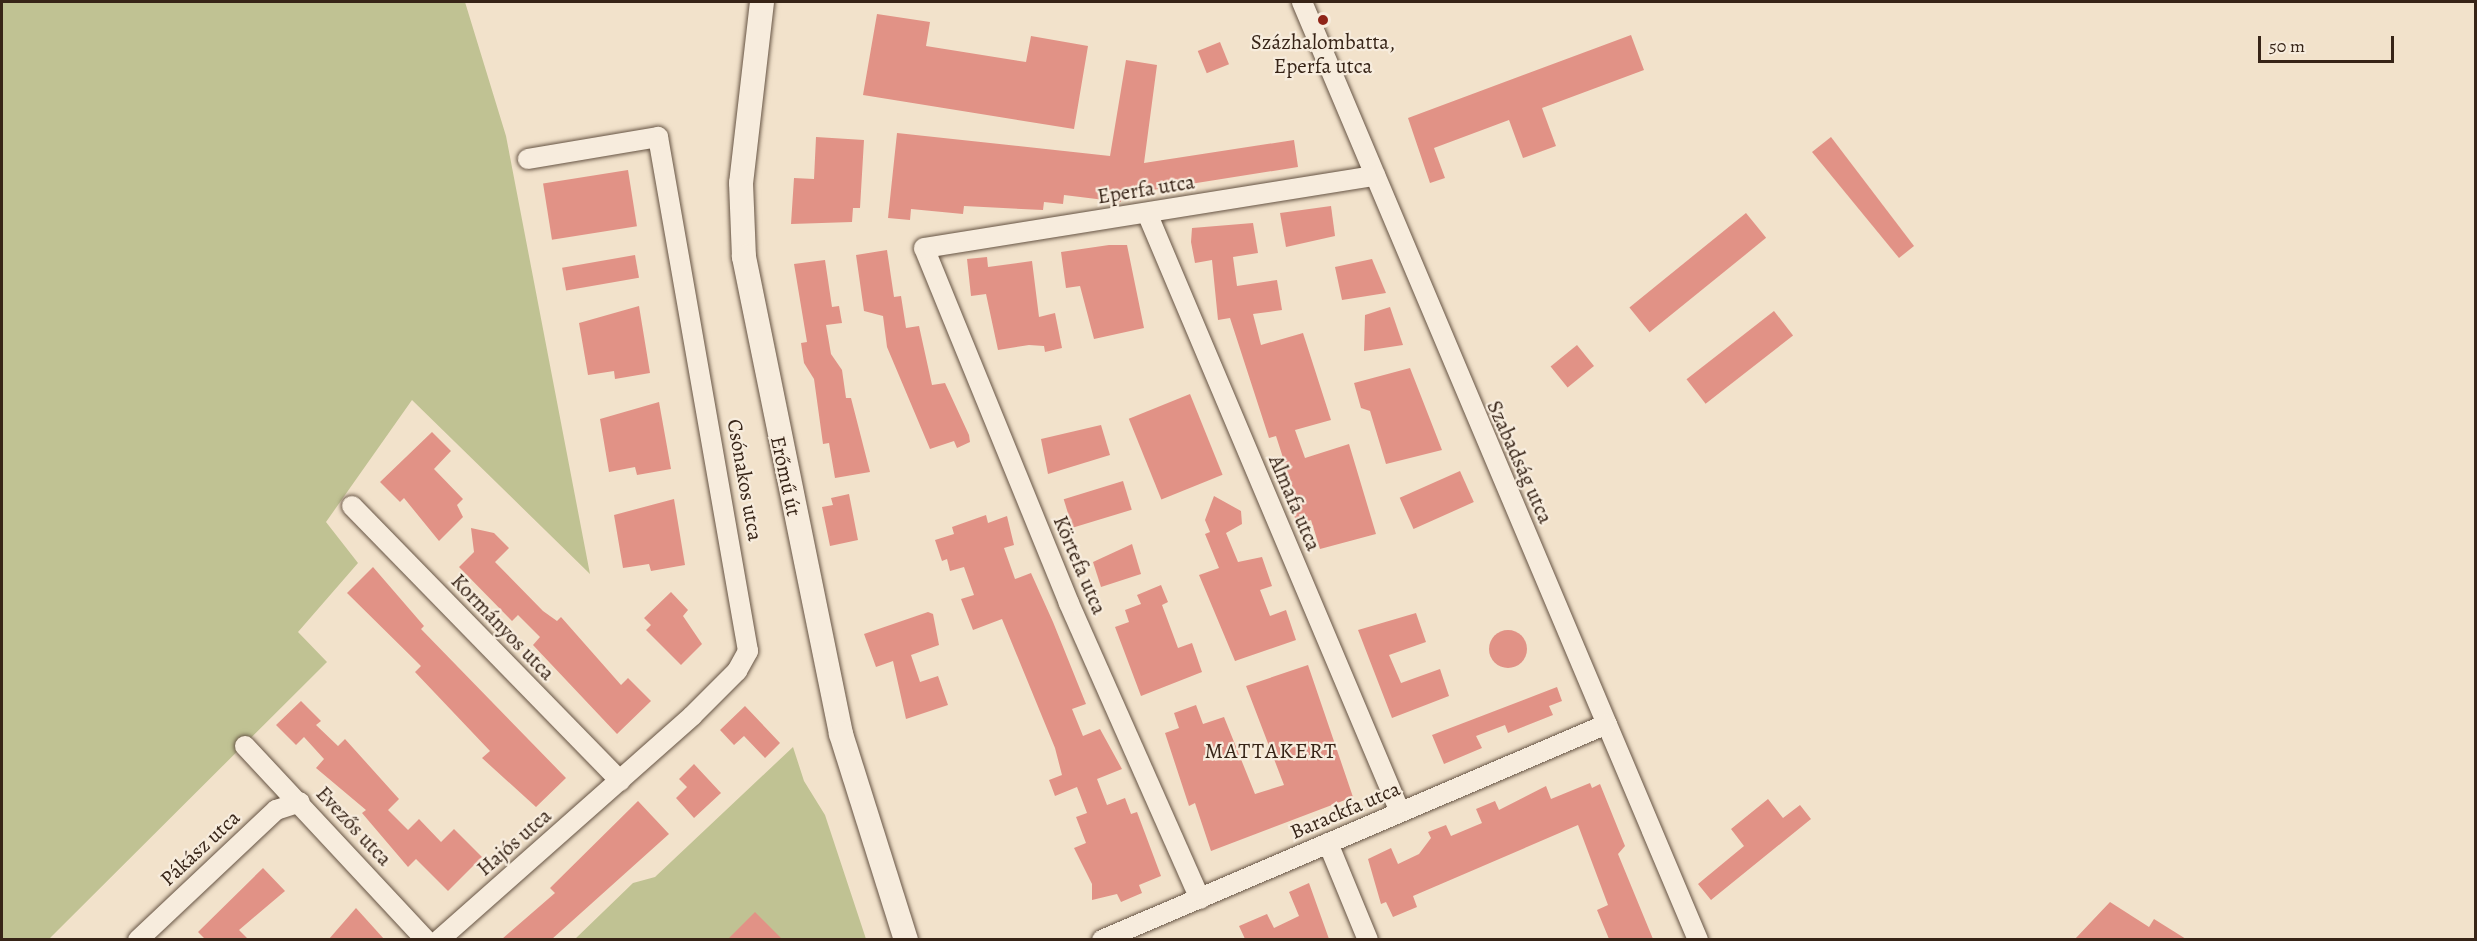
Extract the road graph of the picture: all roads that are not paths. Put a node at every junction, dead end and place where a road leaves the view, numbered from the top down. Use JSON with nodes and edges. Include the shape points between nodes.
{"nodes":[{"id":1,"x":762,"y":2,"type":"edge"},
{"id":2,"x":1302,"y":2,"type":"edge"},
{"id":3,"x":528,"y":159,"type":"dead end"},
{"id":4,"x":1375,"y":176,"type":"junction"},
{"id":5,"x":1147,"y":213,"type":"junction"},
{"id":6,"x":924,"y":248,"type":"joint"},
{"id":7,"x":352,"y":506,"type":"dead end"},
{"id":8,"x":1608,"y":724,"type":"junction"},
{"id":9,"x":245,"y":746,"type":"dead end"},
{"id":10,"x":620,"y":781,"type":"junction"},
{"id":11,"x":300,"y":802,"type":"junction"},
{"id":12,"x":1400,"y":812,"type":"junction"},
{"id":13,"x":1328,"y":843,"type":"junction"},
{"id":14,"x":1200,"y":899,"type":"junction"},
{"id":15,"x":138,"y":939,"type":"edge"},
{"id":16,"x":426,"y":939,"type":"edge"},
{"id":17,"x":439,"y":939,"type":"edge"},
{"id":18,"x":906,"y":939,"type":"edge"},
{"id":19,"x":1102,"y":939,"type":"edge"},
{"id":20,"x":1368,"y":939,"type":"edge"},
{"id":21,"x":1698,"y":939,"type":"edge"}],
"edges":[{"from":1,"to":18,"type":"street","name":"Erőmű út","via":[[741,183],[744,257],[841,734]]},
{"from":2,"to":4,"type":"street","name":"Szabadság utca"},
{"from":3,"to":10,"type":"street","name":"Csónakos utca","via":[[657,137],[748,651],[737,671]]},
{"from":4,"to":5,"type":"street","name":"Eperfa utca"},
{"from":4,"to":8,"type":"street","name":"Szabadság utca"},
{"from":5,"to":6,"type":"street","name":"Eperfa utca"},
{"from":5,"to":12,"type":"street","name":"Almafa utca"},
{"from":6,"to":14,"type":"street","name":"Körtefa utca","via":[[1070,603]]},
{"from":7,"to":10,"type":"street","name":"Kormányos utca"},
{"from":8,"to":12,"type":"street","name":"Barackfa utca"},
{"from":8,"to":21,"type":"street","name":"Szabadság utca"},
{"from":9,"to":11,"type":"street","name":"Evezős utca"},
{"from":10,"to":17,"type":"street","name":"Hajós utca"},
{"from":11,"to":15,"type":"street","name":"Pákász utca","via":[[276,810]]},
{"from":11,"to":16,"type":"street","name":"Evezős utca"},
{"from":12,"to":13,"type":"street","name":"Barackfa utca"},
{"from":13,"to":14,"type":"street","name":"Barackfa utca"},
{"from":13,"to":20,"type":"street"},
{"from":14,"to":19,"type":"street","name":"Barackfa utca"}]}
